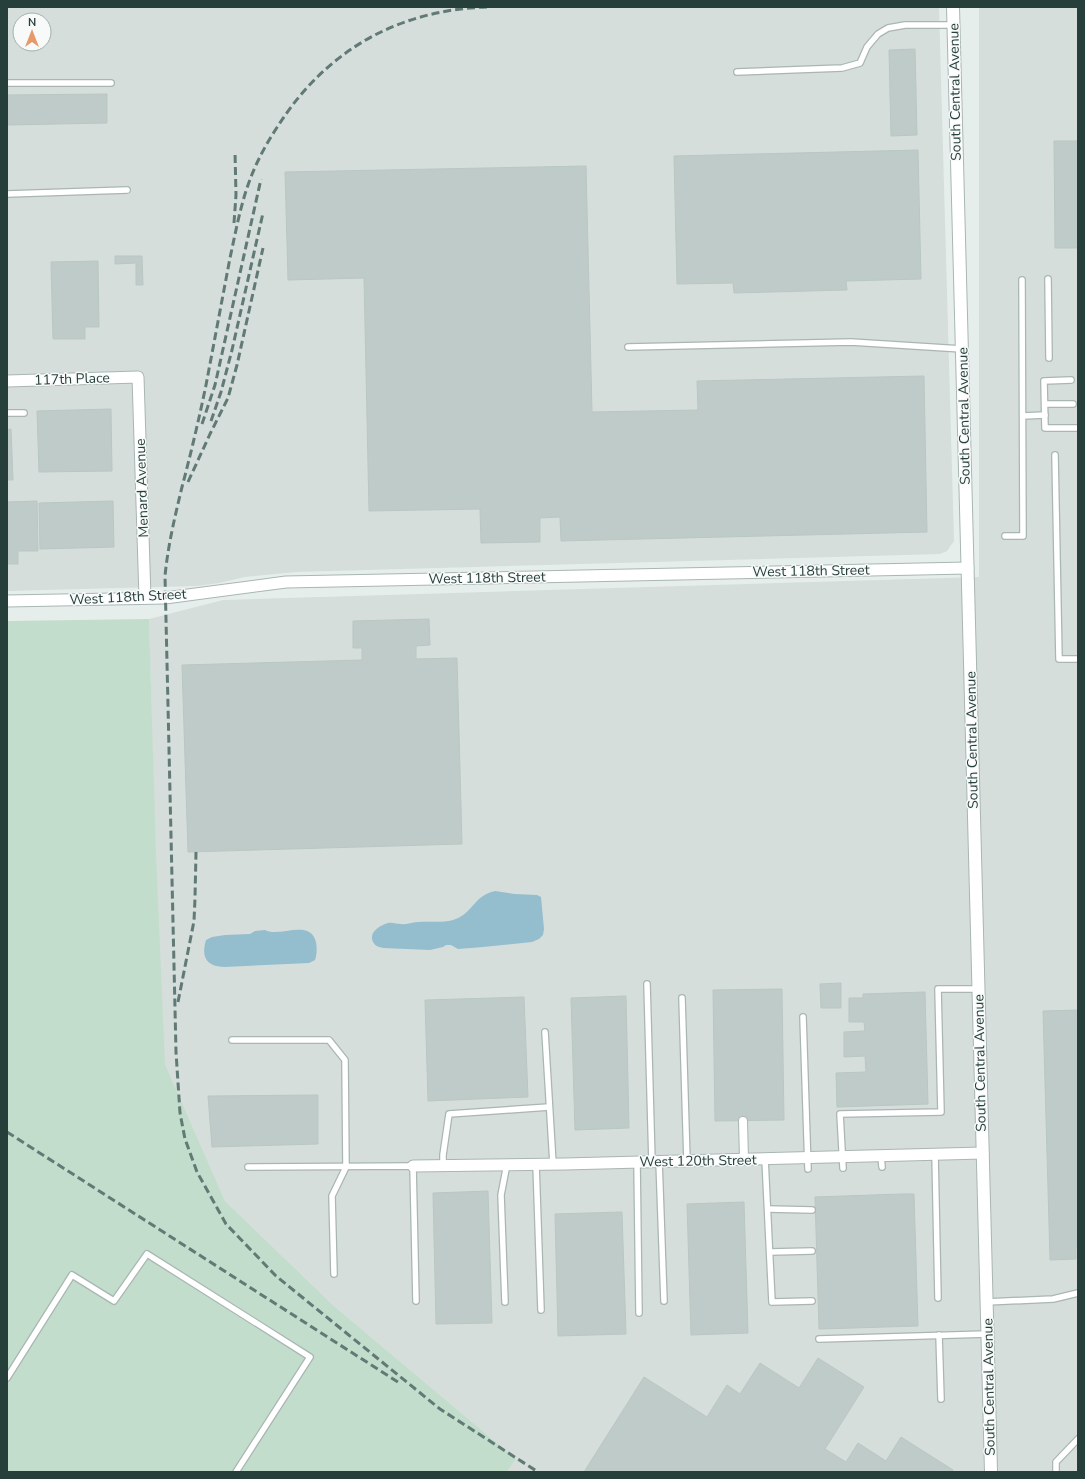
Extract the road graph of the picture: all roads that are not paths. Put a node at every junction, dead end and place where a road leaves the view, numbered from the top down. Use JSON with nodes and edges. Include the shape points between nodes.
{"nodes":[{"id":1,"x":953,"y":7,"type":"edge"},
{"id":2,"x":954,"y":25,"type":"junction"},
{"id":3,"x":737,"y":72,"type":"dead end"},
{"id":4,"x":7,"y":83,"type":"edge"},
{"id":5,"x":111,"y":83,"type":"dead end"},
{"id":6,"x":127,"y":190,"type":"dead end"},
{"id":7,"x":7,"y":194,"type":"edge"},
{"id":8,"x":1048,"y":279,"type":"dead end"},
{"id":9,"x":1022,"y":280,"type":"dead end"},
{"id":10,"x":628,"y":347,"type":"dead end"},
{"id":11,"x":962,"y":349,"type":"junction"},
{"id":12,"x":1049,"y":358,"type":"dead end"},
{"id":13,"x":138,"y":377,"type":"joint"},
{"id":14,"x":1071,"y":380,"type":"dead end"},
{"id":15,"x":7,"y":381,"type":"edge"},
{"id":16,"x":1045,"y":404,"type":"junction"},
{"id":17,"x":1073,"y":404,"type":"dead end"},
{"id":18,"x":24,"y":413,"type":"dead end"},
{"id":19,"x":7,"y":414,"type":"edge"},
{"id":20,"x":1045,"y":415,"type":"junction"},
{"id":21,"x":1023,"y":416,"type":"junction"},
{"id":22,"x":1078,"y":428,"type":"edge"},
{"id":23,"x":1055,"y":455,"type":"dead end"},
{"id":24,"x":1005,"y":536,"type":"dead end"},
{"id":25,"x":968,"y":568,"type":"junction"},
{"id":26,"x":145,"y":598,"type":"junction"},
{"id":27,"x":7,"y":601,"type":"edge"},
{"id":28,"x":1078,"y":659,"type":"edge"},
{"id":29,"x":647,"y":984,"type":"dead end"},
{"id":30,"x":978,"y":989,"type":"junction"},
{"id":31,"x":682,"y":998,"type":"dead end"},
{"id":32,"x":803,"y":1017,"type":"dead end"},
{"id":33,"x":545,"y":1032,"type":"dead end"},
{"id":34,"x":232,"y":1040,"type":"dead end"},
{"id":35,"x":549,"y":1107,"type":"junction"},
{"id":36,"x":743,"y":1121,"type":"dead end"},
{"id":37,"x":982,"y":1153,"type":"junction"},
{"id":38,"x":935,"y":1154,"type":"junction"},
{"id":39,"x":881,"y":1156,"type":"junction"},
{"id":40,"x":744,"y":1159,"type":"junction"},
{"id":41,"x":765,"y":1159,"type":"junction"},
{"id":42,"x":443,"y":1161,"type":"junction"},
{"id":43,"x":688,"y":1161,"type":"junction"},
{"id":44,"x":638,"y":1162,"type":"junction"},
{"id":45,"x":656,"y":1162,"type":"junction"},
{"id":46,"x":843,"y":1162,"type":"junction"},
{"id":47,"x":808,"y":1163,"type":"junction"},
{"id":48,"x":507,"y":1164,"type":"junction"},
{"id":49,"x":536,"y":1164,"type":"junction"},
{"id":50,"x":553,"y":1164,"type":"junction"},
{"id":51,"x":414,"y":1166,"type":"junction"},
{"id":52,"x":248,"y":1167,"type":"dead end"},
{"id":53,"x":346,"y":1167,"type":"junction"},
{"id":54,"x":882,"y":1167,"type":"dead end"},
{"id":55,"x":768,"y":1209,"type":"junction"},
{"id":56,"x":812,"y":1210,"type":"dead end"},
{"id":57,"x":812,"y":1251,"type":"dead end"},
{"id":58,"x":770,"y":1252,"type":"junction"},
{"id":59,"x":334,"y":1274,"type":"dead end"},
{"id":60,"x":1078,"y":1293,"type":"edge"},
{"id":61,"x":938,"y":1298,"type":"dead end"},
{"id":62,"x":416,"y":1301,"type":"dead end"},
{"id":63,"x":664,"y":1301,"type":"dead end"},
{"id":64,"x":812,"y":1301,"type":"dead end"},
{"id":65,"x":505,"y":1302,"type":"dead end"},
{"id":66,"x":986,"y":1302,"type":"junction"},
{"id":67,"x":541,"y":1310,"type":"dead end"},
{"id":68,"x":639,"y":1313,"type":"dead end"},
{"id":69,"x":987,"y":1334,"type":"junction"},
{"id":70,"x":939,"y":1335,"type":"junction"},
{"id":71,"x":819,"y":1339,"type":"dead end"},
{"id":72,"x":7,"y":1378,"type":"edge"},
{"id":73,"x":941,"y":1399,"type":"dead end"},
{"id":74,"x":1078,"y":1439,"type":"edge"},
{"id":75,"x":236,"y":1472,"type":"edge"},
{"id":76,"x":991,"y":1472,"type":"edge"},
{"id":77,"x":1056,"y":1472,"type":"edge"}],
"edges":[{"from":1,"to":2,"type":"street","name":"South Central Avenue"},
{"from":2,"to":3,"type":"lane","via":[[905,25],[888,28],[878,34],[867,47],[860,63],[842,68]]},
{"from":2,"to":11,"type":"street","name":"South Central Avenue"},
{"from":4,"to":5,"type":"lane"},
{"from":6,"to":7,"type":"lane"},
{"from":8,"to":12,"type":"lane"},
{"from":9,"to":21,"type":"lane"},
{"from":10,"to":11,"type":"lane","via":[[851,342]]},
{"from":11,"to":25,"type":"street","name":"South Central Avenue"},
{"from":13,"to":15,"type":"street","name":"117th Place"},
{"from":13,"to":26,"type":"street","name":"Menard Avenue"},
{"from":14,"to":16,"type":"lane","via":[[1044,381]]},
{"from":16,"to":17,"type":"lane"},
{"from":16,"to":20,"type":"lane"},
{"from":18,"to":19,"type":"lane"},
{"from":20,"to":21,"type":"lane"},
{"from":20,"to":22,"type":"lane","via":[[1045,428]]},
{"from":21,"to":24,"type":"lane","via":[[1023,536]]},
{"from":23,"to":28,"type":"lane","via":[[1059,659]]},
{"from":25,"to":26,"type":"street","name":"West 118th Street","via":[[286,582],[165,598]]},
{"from":25,"to":30,"type":"street","name":"South Central Avenue"},
{"from":26,"to":27,"type":"street","name":"West 118th Street"},
{"from":29,"to":45,"type":"lane"},
{"from":30,"to":37,"type":"street","name":"South Central Avenue"},
{"from":30,"to":46,"type":"lane","via":[[938,989],[941,1112],[840,1114]]},
{"from":31,"to":43,"type":"lane"},
{"from":32,"to":47,"type":"lane"},
{"from":33,"to":35,"type":"lane"},
{"from":34,"to":53,"type":"lane","via":[[329,1040],[345,1060]]},
{"from":35,"to":42,"type":"lane","via":[[448,1114]]},
{"from":35,"to":50,"type":"lane"},
{"from":36,"to":40,"type":"street"},
{"from":37,"to":38,"type":"street","name":"West 120th Street"},
{"from":37,"to":66,"type":"street","name":"South Central Avenue"},
{"from":38,"to":39,"type":"street","name":"West 120th Street"},
{"from":38,"to":61,"type":"lane"},
{"from":39,"to":46,"type":"street","name":"West 120th Street"},
{"from":39,"to":54,"type":"lane"},
{"from":40,"to":41,"type":"street","name":"West 120th Street"},
{"from":40,"to":43,"type":"street","name":"West 120th Street"},
{"from":41,"to":47,"type":"street","name":"West 120th Street"},
{"from":41,"to":55,"type":"lane"},
{"from":42,"to":48,"type":"street","name":"West 120th Street"},
{"from":42,"to":51,"type":"street","name":"West 120th Street"},
{"from":43,"to":45,"type":"street","name":"West 120th Street"},
{"from":44,"to":45,"type":"street","name":"West 120th Street"},
{"from":44,"to":50,"type":"street","name":"West 120th Street"},
{"from":44,"to":68,"type":"lane"},
{"from":45,"to":63,"type":"lane"},
{"from":46,"to":47,"type":"street","name":"West 120th Street"},
{"from":48,"to":49,"type":"street","name":"West 120th Street"},
{"from":48,"to":65,"type":"lane","via":[[500,1195]]},
{"from":49,"to":50,"type":"street","name":"West 120th Street"},
{"from":49,"to":67,"type":"lane"},
{"from":51,"to":53,"type":"lane"},
{"from":51,"to":62,"type":"lane"},
{"from":52,"to":53,"type":"lane"},
{"from":53,"to":59,"type":"lane","via":[[332,1196]]},
{"from":55,"to":56,"type":"lane"},
{"from":55,"to":58,"type":"lane"},
{"from":57,"to":58,"type":"lane"},
{"from":58,"to":64,"type":"lane","via":[[772,1302]]},
{"from":60,"to":66,"type":"lane","via":[[1053,1299]]},
{"from":66,"to":69,"type":"street","name":"South Central Avenue"},
{"from":69,"to":70,"type":"lane"},
{"from":69,"to":76,"type":"street","name":"South Central Avenue"},
{"from":70,"to":71,"type":"lane"},
{"from":70,"to":73,"type":"lane"},
{"from":72,"to":75,"type":"lane","via":[[72,1275],[114,1301],[147,1254],[310,1357]]},
{"from":74,"to":77,"type":"lane","via":[[1056,1462]]}]}
